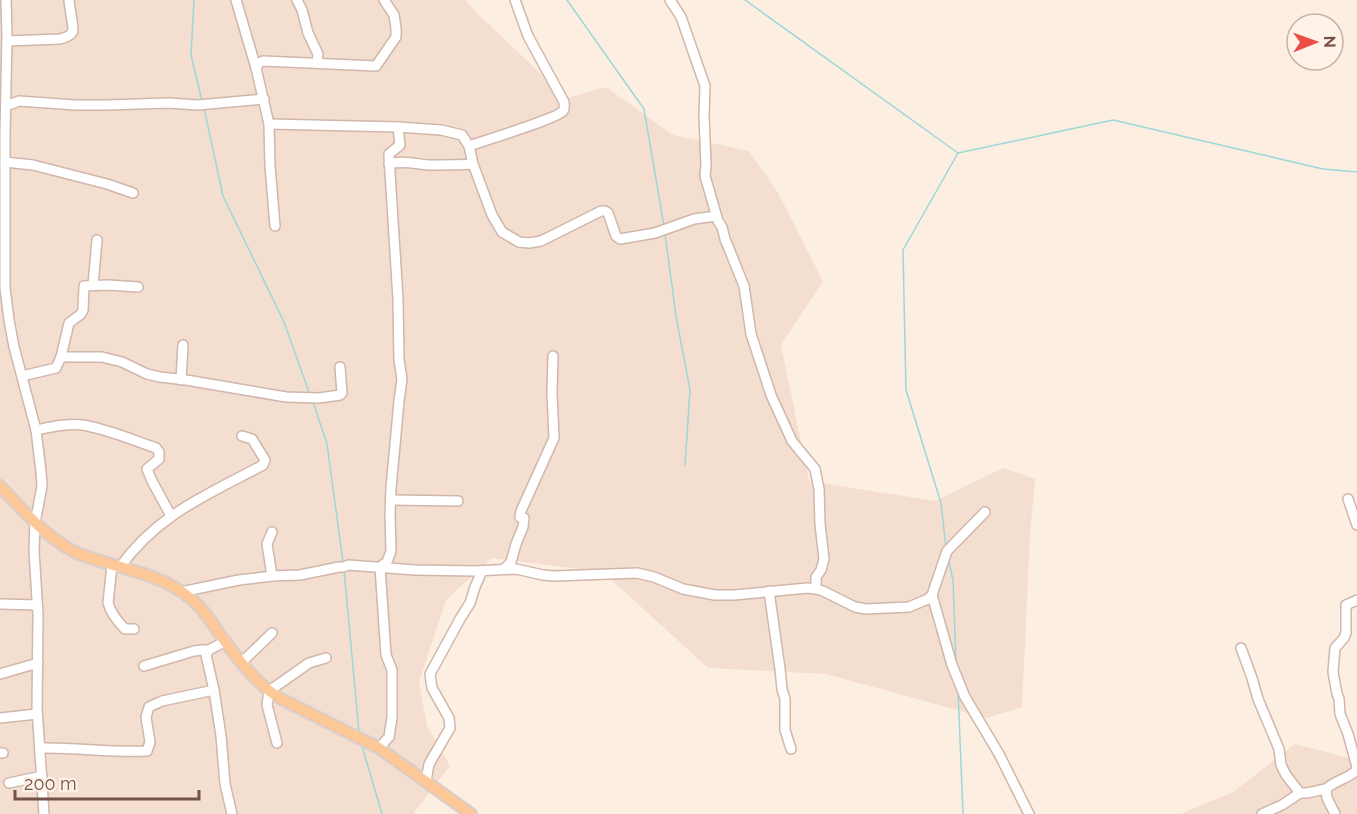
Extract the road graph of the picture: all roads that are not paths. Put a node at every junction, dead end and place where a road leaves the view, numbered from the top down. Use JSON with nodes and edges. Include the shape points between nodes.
{"nodes":[{"id":1,"x":6,"y":0,"type":"edge"},
{"id":2,"x":69,"y":0,"type":"edge"},
{"id":3,"x":236,"y":0,"type":"edge"},
{"id":4,"x":297,"y":0,"type":"edge"},
{"id":5,"x":384,"y":0,"type":"edge"},
{"id":6,"x":515,"y":0,"type":"edge"},
{"id":7,"x":670,"y":0,"type":"edge"},
{"id":8,"x":5,"y":36,"type":"edge"},
{"id":9,"x":317,"y":63,"type":"junction"},
{"id":10,"x":256,"y":68,"type":"junction"},
{"id":11,"x":264,"y":99,"type":"junction"},
{"id":12,"x":6,"y":106,"type":"junction"},
{"id":13,"x":269,"y":124,"type":"junction"},
{"id":14,"x":399,"y":127,"type":"junction"},
{"id":15,"x":469,"y":146,"type":"junction"},
{"id":16,"x":5,"y":162,"type":"junction"},
{"id":17,"x":389,"y":164,"type":"junction"},
{"id":18,"x":473,"y":164,"type":"junction"},
{"id":19,"x":133,"y":193,"type":"dead end"},
{"id":20,"x":716,"y":216,"type":"junction"},
{"id":21,"x":275,"y":226,"type":"dead end"},
{"id":22,"x":98,"y":240,"type":"dead end"},
{"id":23,"x":93,"y":285,"type":"junction"},
{"id":24,"x":138,"y":287,"type":"dead end"},
{"id":25,"x":0,"y":335,"type":"edge"},
{"id":26,"x":12,"y":335,"type":"junction"},
{"id":27,"x":183,"y":345,"type":"dead end"},
{"id":28,"x":61,"y":357,"type":"junction"},
{"id":29,"x":553,"y":357,"type":"dead end"},
{"id":30,"x":340,"y":366,"type":"dead end"},
{"id":31,"x":22,"y":376,"type":"junction"},
{"id":32,"x":181,"y":380,"type":"junction"},
{"id":33,"x":36,"y":429,"type":"junction"},
{"id":34,"x":242,"y":436,"type":"dead end"},
{"id":35,"x":0,"y":486,"type":"edge"},
{"id":36,"x":1348,"y":499,"type":"dead end"},
{"id":37,"x":391,"y":500,"type":"junction"},
{"id":38,"x":458,"y":501,"type":"dead end"},
{"id":39,"x":984,"y":512,"type":"dead end"},
{"id":40,"x":171,"y":516,"type":"junction"},
{"id":41,"x":35,"y":524,"type":"junction"},
{"id":42,"x":1357,"y":525,"type":"edge"},
{"id":43,"x":272,"y":532,"type":"dead end"},
{"id":44,"x":116,"y":566,"type":"junction"},
{"id":45,"x":380,"y":567,"type":"junction"},
{"id":46,"x":504,"y":569,"type":"junction"},
{"id":47,"x":482,"y":571,"type":"junction"},
{"id":48,"x":272,"y":576,"type":"junction"},
{"id":49,"x":816,"y":589,"type":"junction"},
{"id":50,"x":181,"y":591,"type":"junction"},
{"id":51,"x":769,"y":591,"type":"junction"},
{"id":52,"x":932,"y":595,"type":"junction"},
{"id":53,"x":1357,"y":600,"type":"edge"},
{"id":54,"x":0,"y":604,"type":"edge"},
{"id":55,"x":38,"y":605,"type":"junction"},
{"id":56,"x":134,"y":628,"type":"dead end"},
{"id":57,"x":272,"y":633,"type":"dead end"},
{"id":58,"x":226,"y":641,"type":"junction"},
{"id":59,"x":1240,"y":648,"type":"dead end"},
{"id":60,"x":209,"y":650,"type":"junction"},
{"id":61,"x":326,"y":658,"type":"dead end"},
{"id":62,"x":242,"y":662,"type":"junction"},
{"id":63,"x":38,"y":663,"type":"junction"},
{"id":64,"x":144,"y":666,"type":"dead end"},
{"id":65,"x":0,"y":674,"type":"edge"},
{"id":66,"x":214,"y":690,"type":"junction"},
{"id":67,"x":269,"y":691,"type":"junction"},
{"id":68,"x":38,"y":714,"type":"junction"},
{"id":69,"x":0,"y":718,"type":"edge"},
{"id":70,"x":277,"y":743,"type":"dead end"},
{"id":71,"x":40,"y":748,"type":"junction"},
{"id":72,"x":379,"y":748,"type":"junction"},
{"id":73,"x":791,"y":749,"type":"dead end"},
{"id":74,"x":429,"y":764,"type":"junction"},
{"id":75,"x":407,"y":768,"type":"junction"},
{"id":76,"x":42,"y":776,"type":"junction"},
{"id":77,"x":426,"y":781,"type":"junction"},
{"id":78,"x":9,"y":783,"type":"dead end"},
{"id":79,"x":1326,"y":789,"type":"junction"},
{"id":80,"x":1300,"y":793,"type":"junction"},
{"id":81,"x":44,"y":814,"type":"edge"},
{"id":82,"x":232,"y":814,"type":"edge"},
{"id":83,"x":471,"y":814,"type":"edge"},
{"id":84,"x":1029,"y":814,"type":"edge"},
{"id":85,"x":1262,"y":814,"type":"edge"},
{"id":86,"x":1335,"y":814,"type":"edge"}],
"edges":[{"from":1,"to":8,"type":"street"},
{"from":2,"to":8,"type":"street","via":[[74,30],[67,37]]},
{"from":3,"to":10,"type":"street"},
{"from":4,"to":9,"type":"street","via":[[318,54]]},
{"from":5,"to":9,"type":"street","via":[[394,15],[396,37],[376,66]]},
{"from":6,"to":15,"type":"street","via":[[564,109]]},
{"from":7,"to":20,"type":"street","via":[[681,17],[705,86],[705,176]]},
{"from":8,"to":12,"type":"street"},
{"from":9,"to":10,"type":"street","via":[[263,61]]},
{"from":10,"to":11,"type":"street"},
{"from":11,"to":12,"type":"street","via":[[198,105],[19,101]]},
{"from":11,"to":13,"type":"street"},
{"from":12,"to":16,"type":"street"},
{"from":13,"to":14,"type":"street"},
{"from":13,"to":21,"type":"street"},
{"from":14,"to":15,"type":"street","via":[[452,132],[462,135]]},
{"from":14,"to":17,"type":"street","via":[[400,145],[390,154]]},
{"from":15,"to":18,"type":"street"},
{"from":16,"to":19,"type":"street","via":[[33,165]]},
{"from":16,"to":26,"type":"street","via":[[5,288]]},
{"from":17,"to":18,"type":"street"},
{"from":17,"to":37,"type":"street","via":[[402,379]]},
{"from":18,"to":20,"type":"street","via":[[497,224],[502,232],[519,242],[541,241],[600,211],[608,213],[620,239]]},
{"from":20,"to":49,"type":"street","via":[[744,286],[751,334],[771,395],[792,441],[814,469],[824,559]]},
{"from":22,"to":23,"type":"street"},
{"from":23,"to":24,"type":"street"},
{"from":23,"to":28,"type":"street","via":[[84,286],[84,310],[69,323]]},
{"from":25,"to":26,"type":"street"},
{"from":26,"to":31,"type":"street"},
{"from":27,"to":32,"type":"street"},
{"from":28,"to":31,"type":"street","via":[[56,368]]},
{"from":28,"to":32,"type":"street","via":[[102,357],[147,374]]},
{"from":29,"to":46,"type":"street","via":[[554,438],[521,511],[523,527],[511,562]]},
{"from":30,"to":32,"type":"street","via":[[342,393],[319,398],[286,398]]},
{"from":31,"to":33,"type":"street"},
{"from":33,"to":40,"type":"street","via":[[83,425],[156,448],[159,459],[147,469]]},
{"from":33,"to":41,"type":"street","via":[[42,486]]},
{"from":34,"to":40,"type":"street","via":[[252,439],[265,460],[263,465]]},
{"from":35,"to":41,"type":"main road"},
{"from":36,"to":42,"type":"street"},
{"from":37,"to":38,"type":"street"},
{"from":37,"to":45,"type":"street","via":[[391,551]]},
{"from":39,"to":52,"type":"street","via":[[946,551]]},
{"from":40,"to":44,"type":"street"},
{"from":41,"to":44,"type":"main road","via":[[73,551]]},
{"from":41,"to":55,"type":"street"},
{"from":43,"to":48,"type":"street","via":[[267,544]]},
{"from":44,"to":50,"type":"main road"},
{"from":44,"to":56,"type":"street","via":[[110,610],[125,629]]},
{"from":45,"to":47,"type":"street"},
{"from":45,"to":48,"type":"street","via":[[348,565]]},
{"from":45,"to":72,"type":"street","via":[[387,655],[392,670],[392,717],[389,736]]},
{"from":46,"to":47,"type":"street"},
{"from":46,"to":51,"type":"street","via":[[554,576],[637,573],[715,595]]},
{"from":47,"to":74,"type":"street","via":[[470,603],[430,674],[450,728]]},
{"from":48,"to":50,"type":"street"},
{"from":49,"to":51,"type":"street"},
{"from":49,"to":52,"type":"street","via":[[866,609],[909,607]]},
{"from":50,"to":58,"type":"main road","via":[[204,611]]},
{"from":51,"to":73,"type":"street","via":[[785,699],[785,730]]},
{"from":52,"to":84,"type":"street","via":[[965,698]]},
{"from":53,"to":79,"type":"street","via":[[1346,605],[1346,633],[1335,648],[1333,672],[1356,771]]},
{"from":54,"to":55,"type":"street"},
{"from":55,"to":63,"type":"street"},
{"from":57,"to":62,"type":"street"},
{"from":58,"to":60,"type":"street"},
{"from":58,"to":62,"type":"main road"},
{"from":59,"to":80,"type":"street","via":[[1279,749],[1281,765]]},
{"from":60,"to":64,"type":"street"},
{"from":60,"to":66,"type":"street","via":[[206,655]]},
{"from":61,"to":67,"type":"street","via":[[309,663]]},
{"from":62,"to":67,"type":"main road"},
{"from":63,"to":65,"type":"street"},
{"from":63,"to":68,"type":"street"},
{"from":66,"to":71,"type":"street","via":[[149,707],[147,751]]},
{"from":66,"to":82,"type":"street"},
{"from":67,"to":70,"type":"street","via":[[267,705]]},
{"from":67,"to":72,"type":"main road"},
{"from":68,"to":69,"type":"street"},
{"from":68,"to":71,"type":"street"},
{"from":71,"to":76,"type":"street"},
{"from":72,"to":75,"type":"main road"},
{"from":74,"to":75,"type":"street"},
{"from":74,"to":77,"type":"street"},
{"from":75,"to":77,"type":"main road"},
{"from":76,"to":78,"type":"street"},
{"from":76,"to":81,"type":"street"},
{"from":77,"to":83,"type":"main road"},
{"from":79,"to":80,"type":"street"},
{"from":79,"to":86,"type":"street"},
{"from":80,"to":85,"type":"street"}]}
